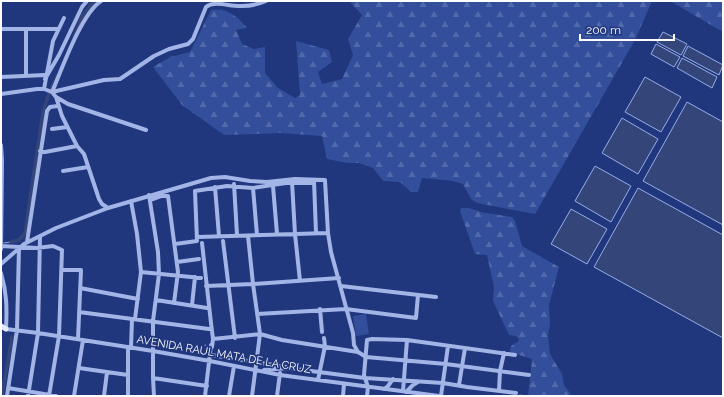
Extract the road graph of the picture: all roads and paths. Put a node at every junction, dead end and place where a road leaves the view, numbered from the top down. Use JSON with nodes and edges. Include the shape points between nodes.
{"nodes":[{"id":1,"x":87,"y":1,"type":"edge"},
{"id":2,"x":101,"y":1,"type":"edge"},
{"id":3,"x":266,"y":1,"type":"edge"},
{"id":4,"x":64,"y":18,"type":"dead end"},
{"id":5,"x":1,"y":29,"type":"edge"},
{"id":6,"x":26,"y":29,"type":"junction"},
{"id":7,"x":58,"y":29,"type":"junction"},
{"id":8,"x":26,"y":76,"type":"junction"},
{"id":9,"x":1,"y":77,"type":"edge"},
{"id":10,"x":45,"y":77,"type":"junction"},
{"id":11,"x":44,"y":89,"type":"junction"},
{"id":12,"x":52,"y":92,"type":"junction"},
{"id":13,"x":1,"y":94,"type":"edge"},
{"id":14,"x":56,"y":97,"type":"junction"},
{"id":15,"x":68,"y":104,"type":"junction"},
{"id":16,"x":59,"y":107,"type":"junction"},
{"id":17,"x":68,"y":126,"type":"junction"},
{"id":18,"x":52,"y":129,"type":"dead end"},
{"id":19,"x":146,"y":130,"type":"dead end"},
{"id":20,"x":1,"y":145,"type":"edge"},
{"id":21,"x":77,"y":146,"type":"junction"},
{"id":22,"x":40,"y":151,"type":"junction"},
{"id":23,"x":88,"y":166,"type":"junction"},
{"id":24,"x":1,"y":168,"type":"edge"},
{"id":25,"x":63,"y":172,"type":"dead end"},
{"id":26,"x":234,"y":179,"type":"junction"},
{"id":27,"x":292,"y":181,"type":"junction"},
{"id":28,"x":314,"y":181,"type":"junction"},
{"id":29,"x":234,"y":186,"type":"junction"},
{"id":30,"x":273,"y":186,"type":"junction"},
{"id":31,"x":215,"y":188,"type":"junction"},
{"id":32,"x":253,"y":188,"type":"junction"},
{"id":33,"x":150,"y":197,"type":"junction"},
{"id":34,"x":99,"y":199,"type":"junction"},
{"id":35,"x":131,"y":201,"type":"junction"},
{"id":36,"x":108,"y":208,"type":"junction"},
{"id":37,"x":102,"y":210,"type":"junction"},
{"id":38,"x":328,"y":232,"type":"junction"},
{"id":39,"x":316,"y":233,"type":"junction"},
{"id":40,"x":1,"y":234,"type":"edge"},
{"id":41,"x":278,"y":234,"type":"junction"},
{"id":42,"x":295,"y":234,"type":"junction"},
{"id":43,"x":237,"y":235,"type":"junction"},
{"id":44,"x":257,"y":235,"type":"junction"},
{"id":45,"x":40,"y":236,"type":"junction"},
{"id":46,"x":219,"y":236,"type":"junction"},
{"id":47,"x":248,"y":236,"type":"junction"},
{"id":48,"x":197,"y":238,"type":"junction"},
{"id":49,"x":1,"y":242,"type":"edge"},
{"id":50,"x":27,"y":242,"type":"junction"},
{"id":51,"x":223,"y":242,"type":"dead end"},
{"id":52,"x":202,"y":243,"type":"dead end"},
{"id":53,"x":175,"y":244,"type":"junction"},
{"id":54,"x":1,"y":247,"type":"edge"},
{"id":55,"x":19,"y":248,"type":"junction"},
{"id":56,"x":40,"y":248,"type":"junction"},
{"id":57,"x":199,"y":259,"type":"dead end"},
{"id":58,"x":177,"y":262,"type":"junction"},
{"id":59,"x":1,"y":264,"type":"edge"},
{"id":60,"x":61,"y":270,"type":"junction"},
{"id":61,"x":141,"y":272,"type":"junction"},
{"id":62,"x":1,"y":273,"type":"edge"},
{"id":63,"x":159,"y":274,"type":"junction"},
{"id":64,"x":178,"y":276,"type":"junction"},
{"id":65,"x":195,"y":277,"type":"junction"},
{"id":66,"x":201,"y":278,"type":"dead end"},
{"id":67,"x":339,"y":278,"type":"junction"},
{"id":68,"x":300,"y":281,"type":"junction"},
{"id":69,"x":253,"y":284,"type":"junction"},
{"id":70,"x":229,"y":285,"type":"junction"},
{"id":71,"x":206,"y":286,"type":"junction"},
{"id":72,"x":342,"y":286,"type":"junction"},
{"id":73,"x":80,"y":288,"type":"junction"},
{"id":74,"x":418,"y":295,"type":"junction"},
{"id":75,"x":436,"y":297,"type":"dead end"},
{"id":76,"x":138,"y":299,"type":"junction"},
{"id":77,"x":156,"y":300,"type":"junction"},
{"id":78,"x":174,"y":302,"type":"junction"},
{"id":79,"x":192,"y":305,"type":"junction"},
{"id":80,"x":346,"y":309,"type":"junction"},
{"id":81,"x":320,"y":310,"type":"junction"},
{"id":82,"x":79,"y":312,"type":"junction"},
{"id":83,"x":256,"y":314,"type":"junction"},
{"id":84,"x":134,"y":319,"type":"junction"},
{"id":85,"x":153,"y":321,"type":"junction"},
{"id":86,"x":3,"y":329,"type":"edge"},
{"id":87,"x":209,"y":329,"type":"junction"},
{"id":88,"x":17,"y":330,"type":"junction"},
{"id":89,"x":38,"y":332,"type":"junction"},
{"id":90,"x":322,"y":332,"type":"dead end"},
{"id":91,"x":260,"y":334,"type":"junction"},
{"id":92,"x":59,"y":336,"type":"junction"},
{"id":93,"x":235,"y":338,"type":"junction"},
{"id":94,"x":324,"y":338,"type":"dead end"},
{"id":95,"x":78,"y":339,"type":"junction"},
{"id":96,"x":213,"y":339,"type":"junction"},
{"id":97,"x":83,"y":340,"type":"junction"},
{"id":98,"x":407,"y":340,"type":"junction"},
{"id":99,"x":324,"y":346,"type":"junction"},
{"id":100,"x":448,"y":346,"type":"junction"},
{"id":101,"x":129,"y":347,"type":"junction"},
{"id":102,"x":212,"y":347,"type":"junction"},
{"id":103,"x":465,"y":348,"type":"junction"},
{"id":104,"x":153,"y":351,"type":"junction"},
{"id":105,"x":358,"y":352,"type":"junction"},
{"id":106,"x":504,"y":353,"type":"junction"},
{"id":107,"x":211,"y":354,"type":"junction"},
{"id":108,"x":515,"y":355,"type":"dead end"},
{"id":109,"x":366,"y":357,"type":"junction"},
{"id":110,"x":405,"y":360,"type":"junction"},
{"id":111,"x":210,"y":361,"type":"junction"},
{"id":112,"x":256,"y":362,"type":"junction"},
{"id":113,"x":446,"y":364,"type":"junction"},
{"id":114,"x":234,"y":366,"type":"junction"},
{"id":115,"x":462,"y":366,"type":"junction"},
{"id":116,"x":79,"y":368,"type":"junction"},
{"id":117,"x":288,"y":368,"type":"junction"},
{"id":118,"x":281,"y":369,"type":"junction"},
{"id":119,"x":255,"y":370,"type":"junction"},
{"id":120,"x":107,"y":372,"type":"junction"},
{"id":121,"x":320,"y":372,"type":"junction"},
{"id":122,"x":500,"y":372,"type":"junction"},
{"id":123,"x":128,"y":375,"type":"junction"},
{"id":124,"x":280,"y":375,"type":"junction"},
{"id":125,"x":529,"y":375,"type":"dead end"},
{"id":126,"x":153,"y":378,"type":"junction"},
{"id":127,"x":364,"y":378,"type":"junction"},
{"id":128,"x":393,"y":379,"type":"junction"},
{"id":129,"x":318,"y":380,"type":"junction"},
{"id":130,"x":404,"y":380,"type":"junction"},
{"id":131,"x":421,"y":381,"type":"junction"},
{"id":132,"x":443,"y":383,"type":"junction"},
{"id":133,"x":344,"y":384,"type":"junction"},
{"id":134,"x":459,"y":385,"type":"junction"},
{"id":135,"x":207,"y":386,"type":"junction"},
{"id":136,"x":368,"y":387,"type":"junction"},
{"id":137,"x":8,"y":388,"type":"junction"},
{"id":138,"x":384,"y":389,"type":"junction"},
{"id":139,"x":405,"y":391,"type":"junction"},
{"id":140,"x":499,"y":391,"type":"junction"},
{"id":141,"x":516,"y":392,"type":"dead end"},
{"id":142,"x":28,"y":394,"type":"edge"},
{"id":143,"x":412,"y":394,"type":"edge"},
{"id":144,"x":7,"y":396,"type":"edge"},
{"id":145,"x":49,"y":396,"type":"edge"},
{"id":146,"x":56,"y":396,"type":"edge"},
{"id":147,"x":74,"y":396,"type":"edge"},
{"id":148,"x":104,"y":396,"type":"edge"},
{"id":149,"x":128,"y":396,"type":"edge"},
{"id":150,"x":154,"y":396,"type":"edge"},
{"id":151,"x":205,"y":396,"type":"edge"},
{"id":152,"x":229,"y":396,"type":"edge"},
{"id":153,"x":252,"y":396,"type":"edge"},
{"id":154,"x":277,"y":396,"type":"edge"},
{"id":155,"x":343,"y":396,"type":"edge"},
{"id":156,"x":367,"y":396,"type":"edge"},
{"id":157,"x":440,"y":396,"type":"edge"}],
"edges":[{"from":1,"to":10,"type":"street","via":[[60,54]]},
{"from":2,"to":12,"type":"street","via":[[91,9],[80,27]]},
{"from":3,"to":12,"type":"street","via":[[242,6],[210,3],[193,39],[188,44],[154,56],[120,79],[104,80]]},
{"from":4,"to":7,"type":"street"},
{"from":5,"to":6,"type":"street"},
{"from":6,"to":7,"type":"street"},
{"from":6,"to":8,"type":"street"},
{"from":7,"to":10,"type":"street"},
{"from":8,"to":9,"type":"street"},
{"from":8,"to":10,"type":"street"},
{"from":10,"to":11,"type":"street"},
{"from":11,"to":12,"type":"street"},
{"from":11,"to":13,"type":"street"},
{"from":12,"to":14,"type":"street"},
{"from":14,"to":15,"type":"street"},
{"from":14,"to":16,"type":"street"},
{"from":15,"to":16,"type":"street"},
{"from":15,"to":19,"type":"street"},
{"from":16,"to":17,"type":"street"},
{"from":16,"to":22,"type":"street","via":[[50,107],[47,111]]},
{"from":17,"to":18,"type":"street"},
{"from":17,"to":21,"type":"street"},
{"from":20,"to":24,"type":"street"},
{"from":21,"to":22,"type":"street","via":[[51,152]]},
{"from":21,"to":23,"type":"street","via":[[84,154]]},
{"from":22,"to":50,"type":"street"},
{"from":23,"to":25,"type":"street"},
{"from":23,"to":34,"type":"street"},
{"from":24,"to":40,"type":"street"},
{"from":26,"to":27,"type":"street"},
{"from":26,"to":29,"type":"street"},
{"from":26,"to":33,"type":"street","via":[[210,178]]},
{"from":27,"to":28,"type":"street"},
{"from":27,"to":30,"type":"street"},
{"from":27,"to":42,"type":"street"},
{"from":28,"to":38,"type":"street","via":[[325,180]]},
{"from":28,"to":39,"type":"street"},
{"from":29,"to":31,"type":"street"},
{"from":29,"to":32,"type":"street"},
{"from":29,"to":43,"type":"street"},
{"from":30,"to":32,"type":"street"},
{"from":30,"to":41,"type":"street"},
{"from":31,"to":46,"type":"street"},
{"from":31,"to":48,"type":"street","via":[[195,191]]},
{"from":32,"to":44,"type":"street"},
{"from":33,"to":35,"type":"street"},
{"from":33,"to":53,"type":"street","via":[[168,196]]},
{"from":33,"to":63,"type":"street"},
{"from":34,"to":36,"type":"street"},
{"from":34,"to":37,"type":"street"},
{"from":35,"to":36,"type":"street"},
{"from":35,"to":61,"type":"street"},
{"from":36,"to":37,"type":"street"},
{"from":37,"to":45,"type":"street"},
{"from":38,"to":39,"type":"street"},
{"from":38,"to":67,"type":"street"},
{"from":39,"to":42,"type":"street"},
{"from":40,"to":49,"type":"street"},
{"from":41,"to":42,"type":"street"},
{"from":41,"to":44,"type":"street"},
{"from":42,"to":68,"type":"street"},
{"from":43,"to":46,"type":"street"},
{"from":43,"to":47,"type":"street"},
{"from":44,"to":47,"type":"street"},
{"from":45,"to":50,"type":"street"},
{"from":45,"to":56,"type":"street"},
{"from":46,"to":48,"type":"street"},
{"from":47,"to":69,"type":"street"},
{"from":48,"to":53,"type":"street","via":[[196,241]]},
{"from":49,"to":54,"type":"street"},
{"from":50,"to":55,"type":"street"},
{"from":51,"to":70,"type":"street"},
{"from":52,"to":71,"type":"street"},
{"from":53,"to":58,"type":"street"},
{"from":54,"to":55,"type":"street"},
{"from":55,"to":56,"type":"street"},
{"from":55,"to":59,"type":"street"},
{"from":55,"to":88,"type":"street"},
{"from":56,"to":60,"type":"street","via":[[53,246],[62,250]]},
{"from":56,"to":89,"type":"street"},
{"from":57,"to":58,"type":"street"},
{"from":58,"to":64,"type":"street"},
{"from":60,"to":73,"type":"street","via":[[81,270]]},
{"from":60,"to":92,"type":"street"},
{"from":61,"to":63,"type":"street"},
{"from":61,"to":76,"type":"street"},
{"from":62,"to":86,"type":"street","via":[[7,299]]},
{"from":63,"to":64,"type":"street"},
{"from":63,"to":77,"type":"street"},
{"from":64,"to":65,"type":"street"},
{"from":64,"to":78,"type":"street"},
{"from":65,"to":66,"type":"street"},
{"from":65,"to":79,"type":"street"},
{"from":67,"to":68,"type":"street"},
{"from":67,"to":72,"type":"street"},
{"from":68,"to":69,"type":"street"},
{"from":69,"to":70,"type":"street"},
{"from":69,"to":83,"type":"street"},
{"from":70,"to":71,"type":"street"},
{"from":70,"to":93,"type":"street"},
{"from":71,"to":96,"type":"street"},
{"from":72,"to":74,"type":"street"},
{"from":72,"to":80,"type":"street"},
{"from":73,"to":76,"type":"street"},
{"from":73,"to":82,"type":"street"},
{"from":74,"to":75,"type":"street"},
{"from":74,"to":80,"type":"street","via":[[416,318]]},
{"from":76,"to":84,"type":"street"},
{"from":77,"to":78,"type":"street"},
{"from":77,"to":85,"type":"street"},
{"from":78,"to":79,"type":"street"},
{"from":79,"to":87,"type":"street","via":[[207,306]]},
{"from":80,"to":81,"type":"street"},
{"from":80,"to":105,"type":"street"},
{"from":81,"to":83,"type":"street"},
{"from":81,"to":90,"type":"street"},
{"from":82,"to":84,"type":"street"},
{"from":82,"to":95,"type":"street"},
{"from":83,"to":91,"type":"street"},
{"from":84,"to":85,"type":"street"},
{"from":84,"to":101,"type":"street"},
{"from":85,"to":87,"type":"street"},
{"from":85,"to":104,"type":"street"},
{"from":86,"to":88,"type":"street","name":"AVENIDA RAÚL MATA DE LA CRUZ"},
{"from":87,"to":102,"type":"street"},
{"from":88,"to":89,"type":"street","name":"AVENIDA RAÚL MATA DE LA CRUZ"},
{"from":88,"to":137,"type":"street"},
{"from":89,"to":92,"type":"street","name":"AVENIDA RAÚL MATA DE LA CRUZ"},
{"from":89,"to":142,"type":"street"},
{"from":91,"to":93,"type":"street"},
{"from":91,"to":99,"type":"street"},
{"from":91,"to":112,"type":"street"},
{"from":92,"to":95,"type":"street","name":"AVENIDA RAÚL MATA DE LA CRUZ"},
{"from":92,"to":145,"type":"street"},
{"from":93,"to":96,"type":"street"},
{"from":94,"to":99,"type":"street"},
{"from":95,"to":97,"type":"street","name":"AVENIDA RAÚL MATA DE LA CRUZ"},
{"from":96,"to":102,"type":"street"},
{"from":97,"to":101,"type":"street","name":"AVENIDA RAÚL MATA DE LA CRUZ"},
{"from":97,"to":116,"type":"street"},
{"from":98,"to":100,"type":"street"},
{"from":98,"to":109,"type":"street","via":[[367,340]]},
{"from":98,"to":110,"type":"street"},
{"from":99,"to":105,"type":"street"},
{"from":99,"to":121,"type":"street"},
{"from":100,"to":103,"type":"street"},
{"from":100,"to":113,"type":"street"},
{"from":101,"to":104,"type":"street","name":"AVENIDA RAÚL MATA DE LA CRUZ"},
{"from":101,"to":123,"type":"street"},
{"from":102,"to":107,"type":"street"},
{"from":103,"to":106,"type":"street"},
{"from":103,"to":115,"type":"street"},
{"from":104,"to":111,"type":"street","name":"AVENIDA RAÚL MATA DE LA CRUZ"},
{"from":104,"to":126,"type":"street"},
{"from":105,"to":109,"type":"street"},
{"from":106,"to":108,"type":"street"},
{"from":106,"to":122,"type":"street"},
{"from":107,"to":111,"type":"street"},
{"from":107,"to":112,"type":"street"},
{"from":109,"to":110,"type":"street"},
{"from":109,"to":127,"type":"street"},
{"from":110,"to":113,"type":"street"},
{"from":110,"to":130,"type":"street"},
{"from":111,"to":114,"type":"street","name":"AVENIDA RAÚL MATA DE LA CRUZ"},
{"from":111,"to":135,"type":"street"},
{"from":112,"to":117,"type":"street"},
{"from":112,"to":119,"type":"street"},
{"from":113,"to":115,"type":"street"},
{"from":113,"to":132,"type":"street"},
{"from":114,"to":119,"type":"street","name":"AVENIDA RAÚL MATA DE LA CRUZ"},
{"from":114,"to":152,"type":"street"},
{"from":115,"to":122,"type":"street"},
{"from":115,"to":134,"type":"street"},
{"from":116,"to":120,"type":"street"},
{"from":116,"to":147,"type":"street"},
{"from":117,"to":118,"type":"street"},
{"from":117,"to":121,"type":"street"},
{"from":118,"to":119,"type":"street"},
{"from":118,"to":124,"type":"street"},
{"from":119,"to":124,"type":"street","name":"AVENIDA RAÚL MATA DE LA CRUZ"},
{"from":119,"to":153,"type":"street"},
{"from":120,"to":123,"type":"street"},
{"from":120,"to":148,"type":"street"},
{"from":121,"to":127,"type":"street"},
{"from":121,"to":129,"type":"street"},
{"from":122,"to":125,"type":"street"},
{"from":122,"to":140,"type":"street"},
{"from":123,"to":149,"type":"street"},
{"from":124,"to":129,"type":"street","name":"AVENIDA RAÚL MATA DE LA CRUZ"},
{"from":124,"to":154,"type":"street"},
{"from":126,"to":135,"type":"street"},
{"from":126,"to":150,"type":"street"},
{"from":127,"to":128,"type":"street"},
{"from":127,"to":136,"type":"street"},
{"from":128,"to":130,"type":"street"},
{"from":128,"to":138,"type":"street"},
{"from":129,"to":133,"type":"street","name":"AVENIDA RAÚL MATA DE LA CRUZ"},
{"from":130,"to":131,"type":"street"},
{"from":130,"to":139,"type":"street"},
{"from":131,"to":132,"type":"street"},
{"from":131,"to":139,"type":"street"},
{"from":132,"to":134,"type":"street"},
{"from":132,"to":157,"type":"street"},
{"from":133,"to":136,"type":"street","name":"AVENIDA RAÚL MATA DE LA CRUZ"},
{"from":133,"to":155,"type":"street"},
{"from":134,"to":140,"type":"street"},
{"from":135,"to":151,"type":"street"},
{"from":136,"to":138,"type":"street","name":"AVENIDA RAÚL MATA DE LA CRUZ"},
{"from":136,"to":156,"type":"street"},
{"from":137,"to":142,"type":"street"},
{"from":137,"to":144,"type":"street"},
{"from":138,"to":139,"type":"street","name":"AVENIDA RAÚL MATA DE LA CRUZ"},
{"from":139,"to":143,"type":"street","name":"AVENIDA RAÚL MATA DE LA CRUZ"},
{"from":140,"to":141,"type":"street"},
{"from":142,"to":145,"type":"street"},
{"from":143,"to":157,"type":"street","name":"AVENIDA RAÚL MATA DE LA CRUZ"},
{"from":145,"to":146,"type":"street"}]}
